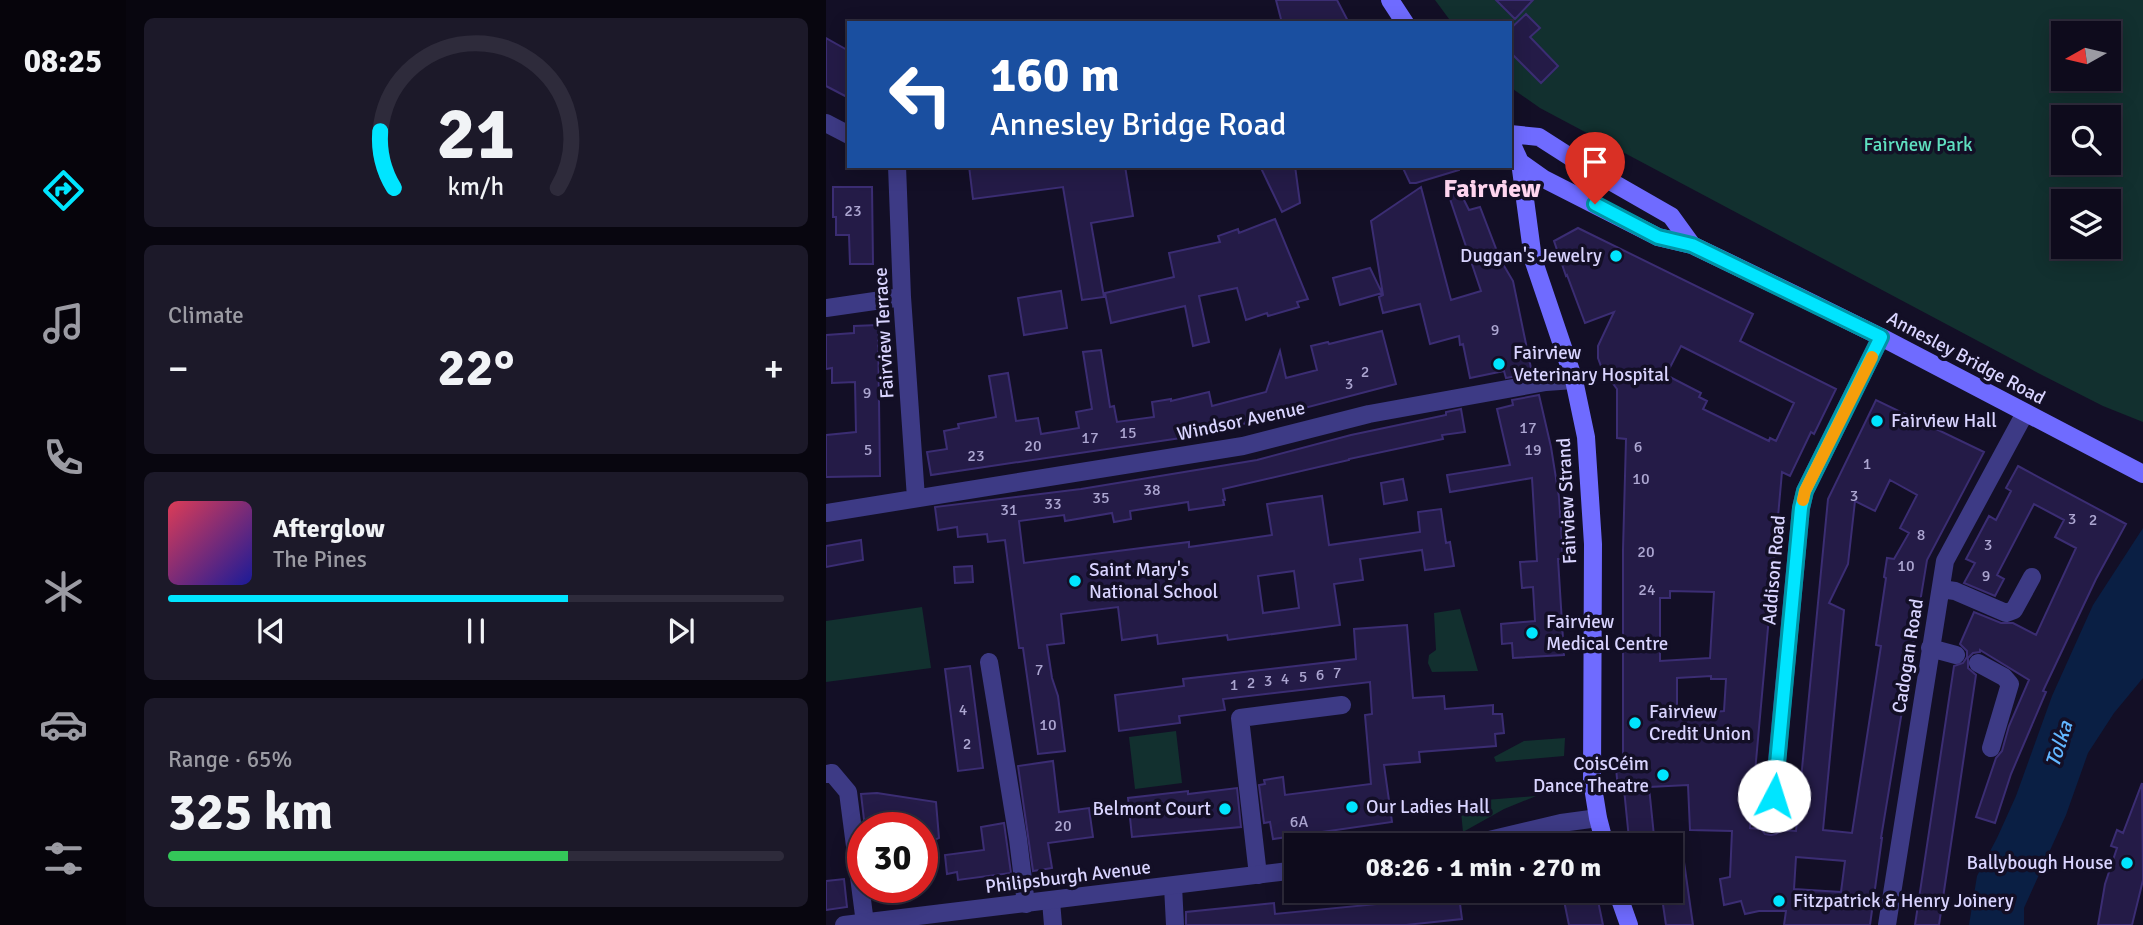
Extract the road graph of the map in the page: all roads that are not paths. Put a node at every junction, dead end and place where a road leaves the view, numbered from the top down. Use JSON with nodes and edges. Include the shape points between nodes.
{"nodes":[{"id":1,"x":1390,"y":0,"type":"edge"},
{"id":2,"x":1404,"y":21,"type":"edge"},
{"id":3,"x":826,"y":123,"type":"edge"},
{"id":4,"x":847,"y":134,"type":"edge"},
{"id":5,"x":1512,"y":134,"type":"edge"},
{"id":6,"x":1512,"y":144,"type":"edge"},
{"id":7,"x":1520,"y":162,"type":"junction"},
{"id":8,"x":897,"y":168,"type":"edge"},
{"id":9,"x":1692,"y":245,"type":"junction"},
{"id":10,"x":902,"y":297,"type":"junction"},
{"id":11,"x":826,"y":309,"type":"edge"},
{"id":12,"x":1881,"y":337,"type":"junction"},
{"id":13,"x":1574,"y":380,"type":"junction"},
{"id":14,"x":2025,"y":413,"type":"junction"},
{"id":15,"x":2143,"y":474,"type":"edge"},
{"id":16,"x":916,"y":498,"type":"junction"},
{"id":17,"x":826,"y":513,"type":"edge"},
{"id":18,"x":2032,"y":578,"type":"dead end"},
{"id":19,"x":1941,"y":589,"type":"junction"},
{"id":20,"x":1930,"y":648,"type":"junction"},
{"id":21,"x":1956,"y":655,"type":"dead end"},
{"id":22,"x":989,"y":662,"type":"dead end"},
{"id":23,"x":1978,"y":663,"type":"dead end"},
{"id":24,"x":1342,"y":705,"type":"dead end"},
{"id":25,"x":1991,"y":748,"type":"dead end"},
{"id":26,"x":826,"y":774,"type":"edge"},
{"id":27,"x":1598,"y":818,"type":"junction"},
{"id":28,"x":1771,"y":824,"type":"dead end"},
{"id":29,"x":1519,"y":833,"type":"edge"},
{"id":30,"x":1602,"y":833,"type":"edge"},
{"id":31,"x":1284,"y":872,"type":"edge"},
{"id":32,"x":1258,"y":875,"type":"junction"},
{"id":33,"x":1173,"y":886,"type":"junction"},
{"id":34,"x":1051,"y":901,"type":"junction"},
{"id":35,"x":1621,"y":903,"type":"edge"},
{"id":36,"x":1026,"y":904,"type":"junction"},
{"id":37,"x":917,"y":921,"type":"edge"},
{"id":38,"x":865,"y":922,"type":"junction"},
{"id":39,"x":844,"y":925,"type":"edge"},
{"id":40,"x":1053,"y":925,"type":"edge"},
{"id":41,"x":1175,"y":925,"type":"edge"},
{"id":42,"x":1629,"y":925,"type":"edge"},
{"id":43,"x":1886,"y":925,"type":"edge"}],
"edges":[{"from":1,"to":2,"type":"main road"},
{"from":3,"to":4,"type":"street"},
{"from":5,"to":9,"type":"main road","name":"Annesley Bridge Road","via":[[1539,136],[1671,216]]},
{"from":6,"to":7,"type":"main road"},
{"from":7,"to":9,"type":"main road","name":"Annesley Bridge Road","via":[[1658,237]]},
{"from":7,"to":13,"type":"main road","name":"Fairview Strand","via":[[1533,259]]},
{"from":8,"to":10,"type":"street","name":"Fairview Terrace"},
{"from":9,"to":12,"type":"main road","name":"Annesley Bridge Road"},
{"from":10,"to":11,"type":"street"},
{"from":10,"to":16,"type":"street","name":"Fairview Terrace"},
{"from":12,"to":14,"type":"main road","name":"Annesley Bridge Road"},
{"from":12,"to":28,"type":"street","name":"Addison Road","via":[[1805,491],[1801,508]]},
{"from":13,"to":16,"type":"street","name":"Windsor Avenue","via":[[1369,414],[1243,446]]},
{"from":13,"to":27,"type":"main road","name":"Fairview Strand","via":[[1591,488],[1592,781]]},
{"from":14,"to":15,"type":"main road","name":"Annesley Bridge Road"},
{"from":14,"to":19,"type":"street","name":"Cadogan Road","via":[[1945,561]]},
{"from":16,"to":17,"type":"street","name":"Windsor Avenue"},
{"from":18,"to":19,"type":"street","via":[[2014,610],[2007,613],[1955,590]]},
{"from":19,"to":20,"type":"street","name":"Cadogan Road"},
{"from":20,"to":21,"type":"street"},
{"from":20,"to":43,"type":"street","name":"Cadogan Road"},
{"from":22,"to":36,"type":"street"},
{"from":23,"to":25,"type":"street","via":[[2010,684]]},
{"from":24,"to":32,"type":"street","via":[[1240,718]]},
{"from":26,"to":38,"type":"street","via":[[832,773],[848,792]]},
{"from":27,"to":29,"type":"street"},
{"from":27,"to":30,"type":"main road","name":"Fairview Strand"},
{"from":31,"to":32,"type":"street","name":"Philipsburgh Avenue"},
{"from":32,"to":33,"type":"street","name":"Philipsburgh Avenue"},
{"from":33,"to":34,"type":"street","name":"Philipsburgh Avenue"},
{"from":33,"to":41,"type":"street"},
{"from":34,"to":36,"type":"street","name":"Philipsburgh Avenue"},
{"from":34,"to":40,"type":"street"},
{"from":35,"to":42,"type":"main road"},
{"from":36,"to":37,"type":"street","name":"Philipsburgh Avenue"},
{"from":37,"to":38,"type":"street","name":"Philipsburgh Avenue"},
{"from":38,"to":39,"type":"street","name":"Philipsburgh Avenue"}]}
